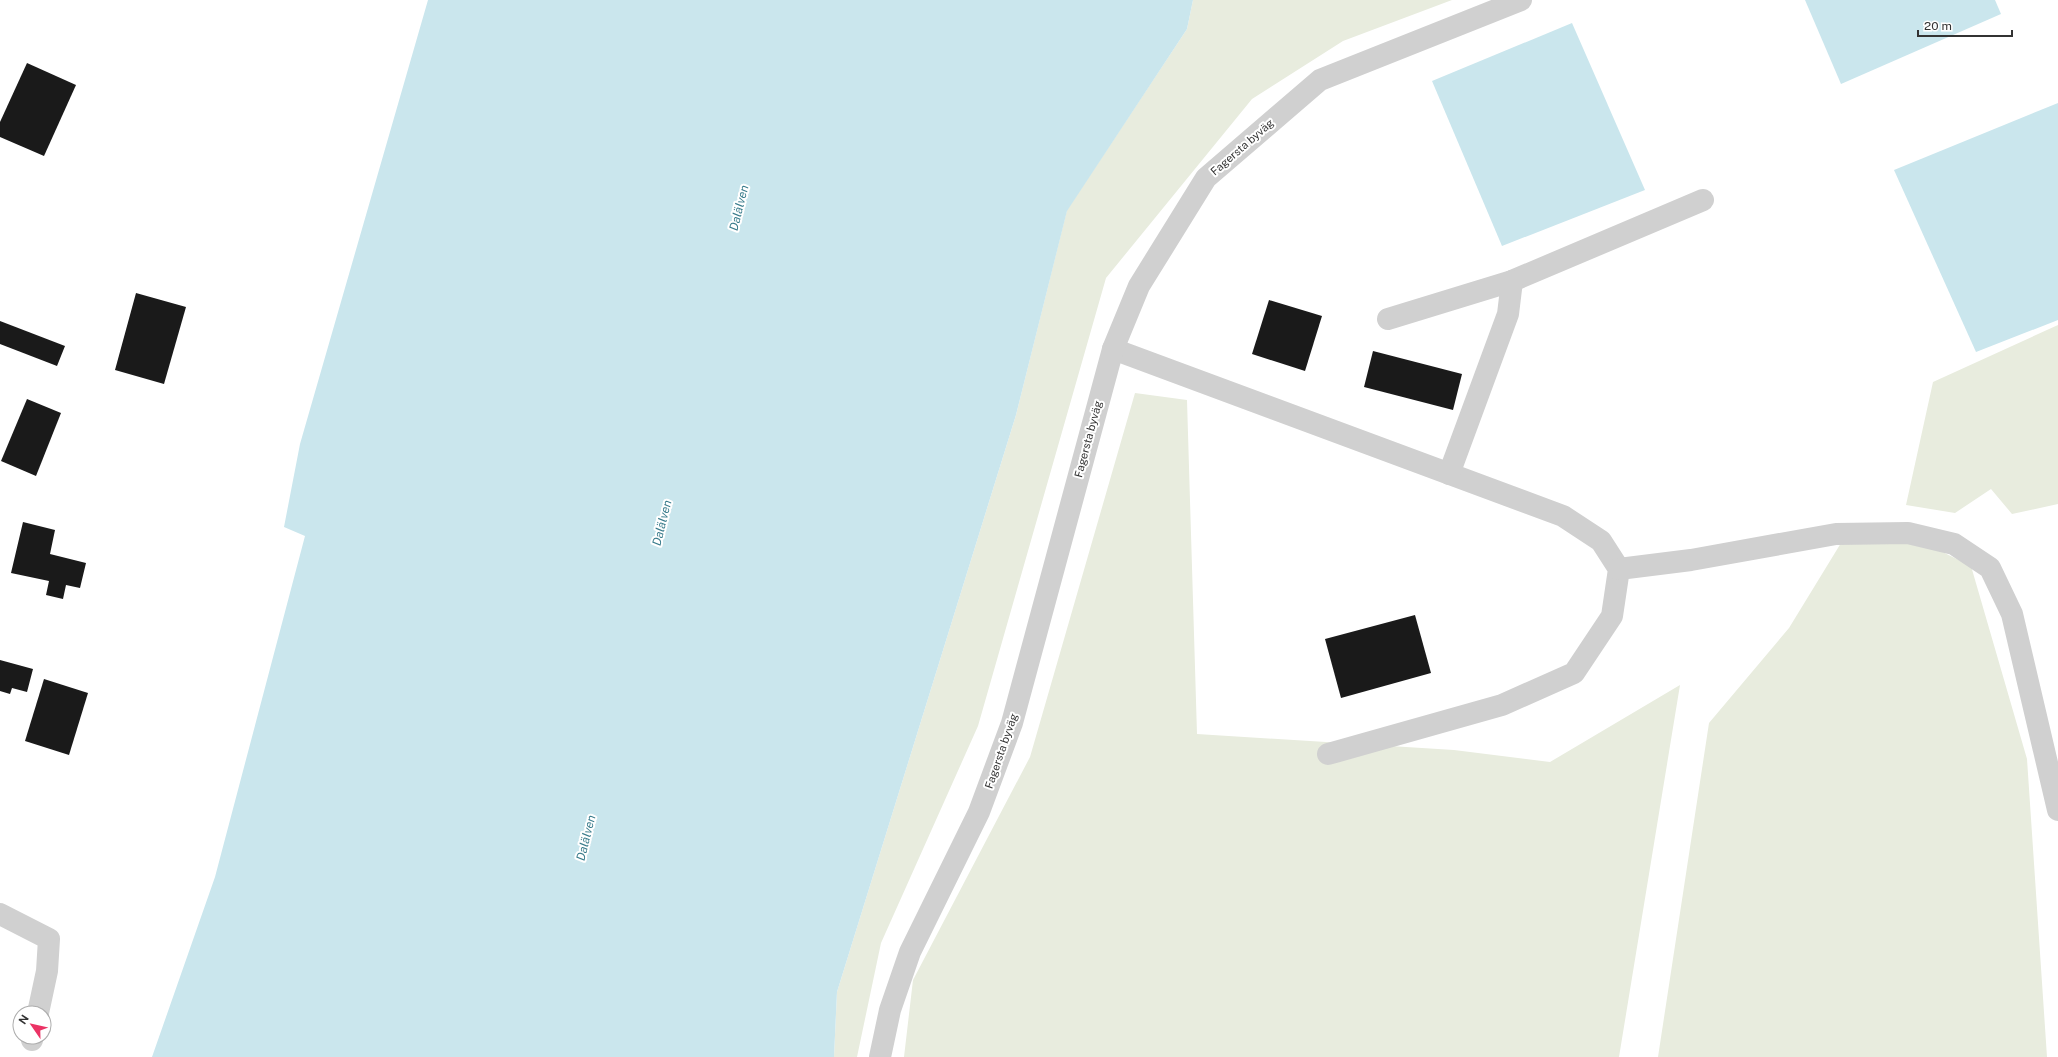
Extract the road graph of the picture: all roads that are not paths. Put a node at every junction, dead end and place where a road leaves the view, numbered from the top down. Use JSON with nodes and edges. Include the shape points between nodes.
{"nodes":[{"id":1,"x":1521,"y":0,"type":"edge"},
{"id":2,"x":1703,"y":200,"type":"dead end"},
{"id":3,"x":1512,"y":281,"type":"junction"},
{"id":4,"x":1388,"y":319,"type":"dead end"},
{"id":5,"x":1113,"y":349,"type":"junction"},
{"id":6,"x":1449,"y":474,"type":"junction"},
{"id":7,"x":1619,"y":569,"type":"junction"},
{"id":8,"x":1328,"y":754,"type":"dead end"},
{"id":9,"x":2058,"y":810,"type":"edge"},
{"id":10,"x":0,"y":914,"type":"edge"},
{"id":11,"x":40,"y":1005,"type":"edge"},
{"id":12,"x":880,"y":1057,"type":"edge"}],
"edges":[{"from":1,"to":5,"type":"street","name":"Fagersta byväg","via":[[1320,80],[1206,178],[1139,286]]},
{"from":2,"to":3,"type":"street"},
{"from":3,"to":4,"type":"street"},
{"from":3,"to":6,"type":"street","via":[[1508,314]]},
{"from":5,"to":6,"type":"street"},
{"from":5,"to":12,"type":"street","name":"Fagersta byväg","via":[[1012,723],[979,812],[910,952],[890,1010]]},
{"from":6,"to":7,"type":"street","via":[[1563,516],[1601,541]]},
{"from":7,"to":8,"type":"street","via":[[1612,616],[1574,673],[1502,705]]},
{"from":7,"to":9,"type":"street","via":[[1691,560],[1836,534],[1908,533],[1954,544],[1990,568],[2012,614]]},
{"from":10,"to":11,"type":"street","via":[[49,939],[47,971]]}]}
